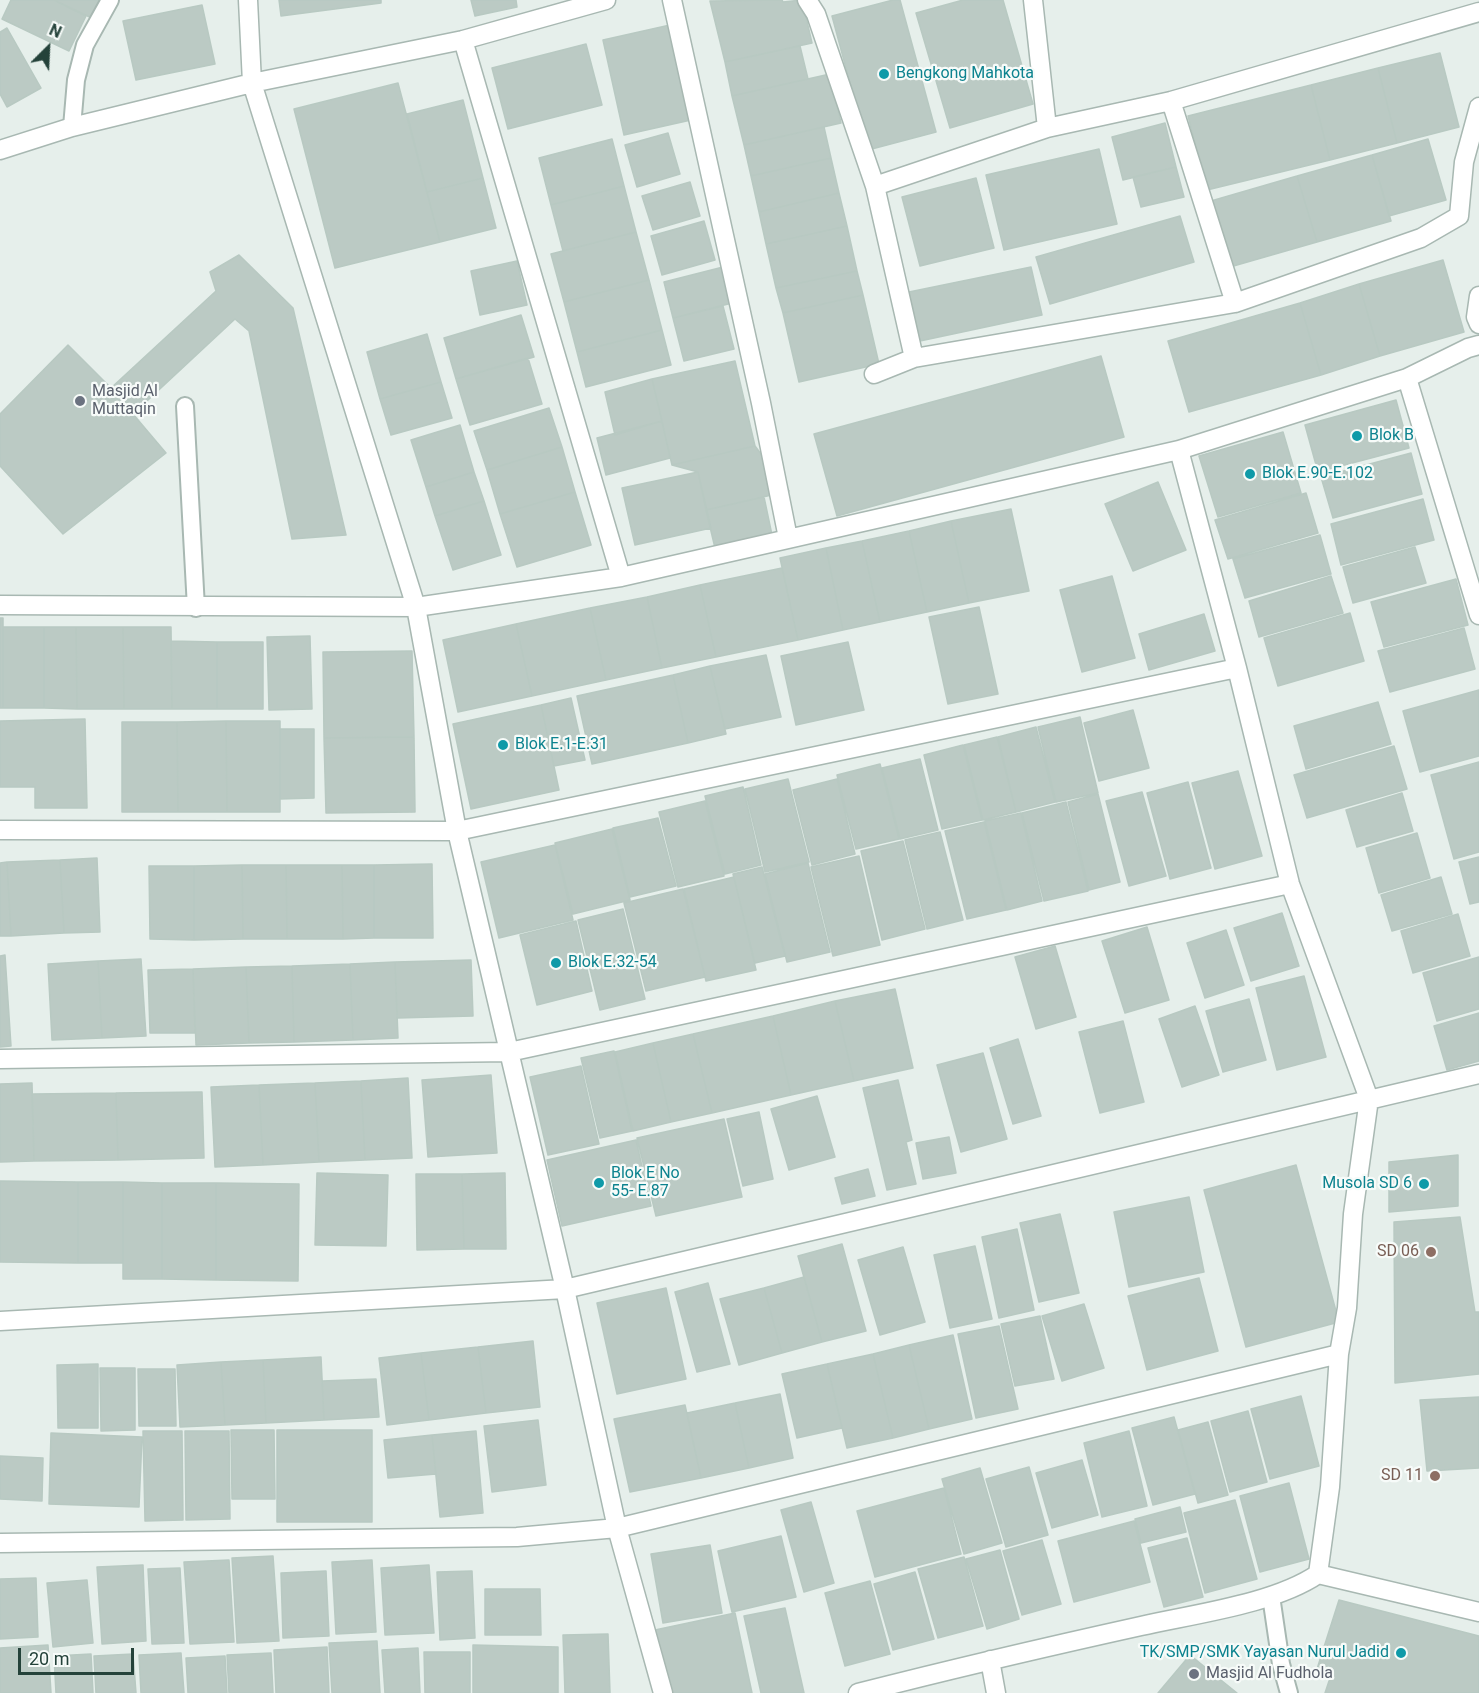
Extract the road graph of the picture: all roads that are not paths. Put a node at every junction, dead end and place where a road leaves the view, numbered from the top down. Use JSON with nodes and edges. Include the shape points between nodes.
{"nodes":[{"id":1,"x":110,"y":0,"type":"edge"},
{"id":2,"x":248,"y":0,"type":"edge"},
{"id":3,"x":606,"y":0,"type":"edge"},
{"id":4,"x":672,"y":0,"type":"edge"},
{"id":5,"x":807,"y":0,"type":"edge"},
{"id":6,"x":1034,"y":0,"type":"edge"},
{"id":7,"x":1479,"y":12,"type":"edge"},
{"id":8,"x":463,"y":40,"type":"junction"},
{"id":9,"x":252,"y":83,"type":"junction"},
{"id":10,"x":1171,"y":101,"type":"junction"},
{"id":11,"x":1479,"y":107,"type":"edge"},
{"id":12,"x":72,"y":127,"type":"junction"},
{"id":13,"x":1047,"y":128,"type":"junction"},
{"id":14,"x":0,"y":150,"type":"edge"},
{"id":15,"x":875,"y":186,"type":"junction"},
{"id":16,"x":1479,"y":296,"type":"edge"},
{"id":17,"x":1234,"y":303,"type":"junction"},
{"id":18,"x":1479,"y":324,"type":"edge"},
{"id":19,"x":1479,"y":345,"type":"edge"},
{"id":20,"x":914,"y":358,"type":"junction"},
{"id":21,"x":874,"y":374,"type":"dead end"},
{"id":22,"x":1407,"y":378,"type":"junction"},
{"id":23,"x":185,"y":406,"type":"dead end"},
{"id":24,"x":1179,"y":450,"type":"junction"},
{"id":25,"x":788,"y":538,"type":"junction"},
{"id":26,"x":621,"y":578,"type":"junction"},
{"id":27,"x":0,"y":605,"type":"edge"},
{"id":28,"x":416,"y":607,"type":"junction"},
{"id":29,"x":196,"y":608,"type":"junction"},
{"id":30,"x":1479,"y":615,"type":"edge"},
{"id":31,"x":1238,"y":668,"type":"junction"},
{"id":32,"x":0,"y":830,"type":"edge"},
{"id":33,"x":457,"y":831,"type":"junction"},
{"id":34,"x":1290,"y":884,"type":"junction"},
{"id":35,"x":509,"y":1052,"type":"junction"},
{"id":36,"x":0,"y":1059,"type":"edge"},
{"id":37,"x":1479,"y":1074,"type":"edge"},
{"id":38,"x":1368,"y":1100,"type":"junction"},
{"id":39,"x":565,"y":1289,"type":"junction"},
{"id":40,"x":0,"y":1321,"type":"edge"},
{"id":41,"x":1339,"y":1354,"type":"junction"},
{"id":42,"x":617,"y":1528,"type":"junction"},
{"id":43,"x":0,"y":1543,"type":"edge"},
{"id":44,"x":1318,"y":1574,"type":"junction"},
{"id":45,"x":1271,"y":1596,"type":"junction"},
{"id":46,"x":1479,"y":1612,"type":"edge"},
{"id":47,"x":990,"y":1660,"type":"junction"},
{"id":48,"x":663,"y":1693,"type":"edge"},
{"id":49,"x":858,"y":1693,"type":"edge"},
{"id":50,"x":996,"y":1693,"type":"edge"},
{"id":51,"x":1289,"y":1693,"type":"edge"}],
"edges":[{"from":1,"to":12,"type":"lane","via":[[85,45],[76,80]]},
{"from":2,"to":9,"type":"street"},
{"from":3,"to":8,"type":"street"},
{"from":4,"to":25,"type":"street"},
{"from":5,"to":15,"type":"street","via":[[816,14]]},
{"from":6,"to":13,"type":"street"},
{"from":7,"to":10,"type":"street"},
{"from":8,"to":9,"type":"street"},
{"from":8,"to":26,"type":"street"},
{"from":9,"to":12,"type":"street"},
{"from":9,"to":28,"type":"street"},
{"from":10,"to":13,"type":"street"},
{"from":10,"to":17,"type":"street"},
{"from":11,"to":17,"type":"street","via":[[1464,162],[1459,216],[1421,238]]},
{"from":12,"to":14,"type":"street"},
{"from":13,"to":15,"type":"street"},
{"from":15,"to":20,"type":"street"},
{"from":16,"to":18,"type":"street"},
{"from":17,"to":20,"type":"street"},
{"from":19,"to":22,"type":"street"},
{"from":20,"to":21,"type":"street"},
{"from":22,"to":24,"type":"street"},
{"from":22,"to":30,"type":"street"},
{"from":23,"to":29,"type":"lane"},
{"from":24,"to":25,"type":"street"},
{"from":24,"to":31,"type":"street"},
{"from":25,"to":26,"type":"street"},
{"from":26,"to":28,"type":"street"},
{"from":27,"to":29,"type":"street"},
{"from":28,"to":29,"type":"street"},
{"from":28,"to":33,"type":"street"},
{"from":31,"to":33,"type":"street"},
{"from":31,"to":34,"type":"street"},
{"from":32,"to":33,"type":"street"},
{"from":33,"to":35,"type":"street"},
{"from":34,"to":35,"type":"street"},
{"from":34,"to":38,"type":"street"},
{"from":35,"to":36,"type":"street"},
{"from":35,"to":39,"type":"street"},
{"from":37,"to":38,"type":"street"},
{"from":38,"to":39,"type":"street"},
{"from":38,"to":41,"type":"street"},
{"from":39,"to":40,"type":"street"},
{"from":39,"to":42,"type":"street"},
{"from":41,"to":42,"type":"street"},
{"from":41,"to":44,"type":"street","via":[[1330,1487]]},
{"from":42,"to":43,"type":"street","via":[[517,1537]]},
{"from":42,"to":48,"type":"street"},
{"from":44,"to":45,"type":"street","via":[[1302,1585]]},
{"from":44,"to":46,"type":"street"},
{"from":45,"to":47,"type":"street"},
{"from":45,"to":51,"type":"lane"},
{"from":47,"to":49,"type":"street"},
{"from":47,"to":50,"type":"street"}]}
